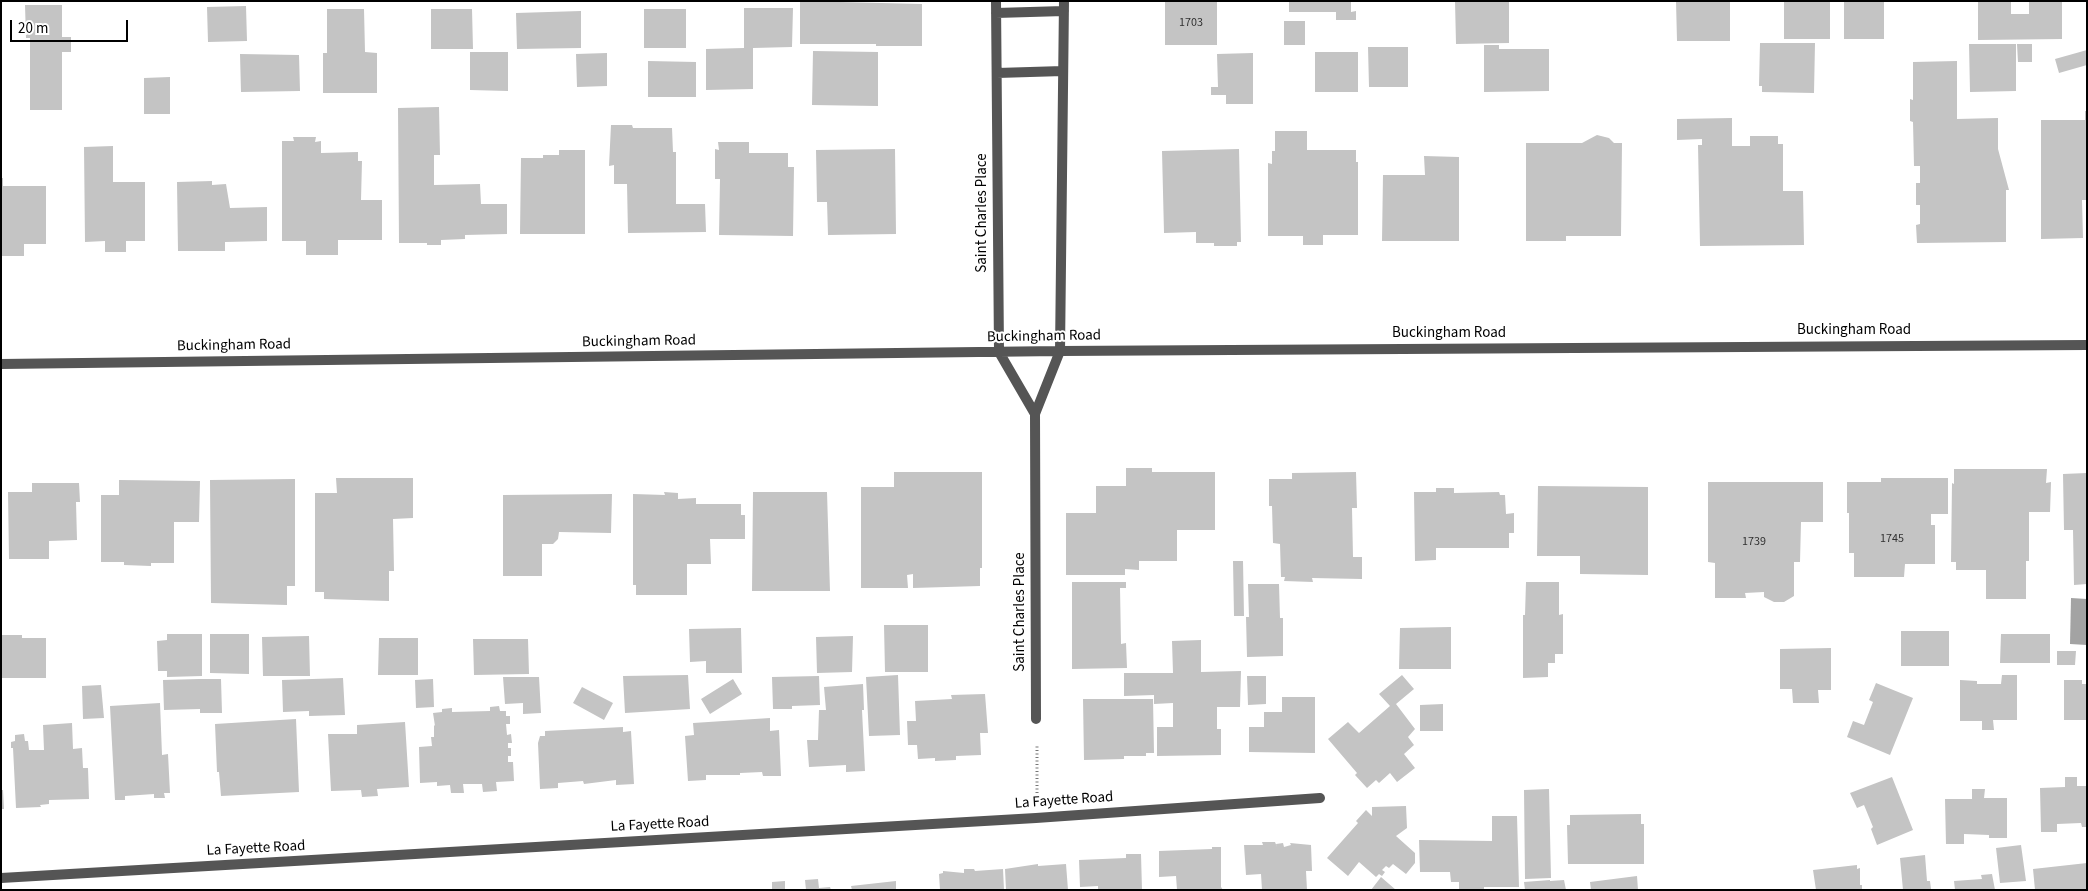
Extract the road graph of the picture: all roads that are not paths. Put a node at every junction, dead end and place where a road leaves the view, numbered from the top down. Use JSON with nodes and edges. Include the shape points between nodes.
{"nodes":[{"id":1,"x":996,"y":1,"type":"edge"},
{"id":2,"x":1064,"y":6,"type":"edge"},
{"id":3,"x":996,"y":13,"type":"junction"},
{"id":4,"x":1063,"y":71,"type":"junction"},
{"id":5,"x":997,"y":73,"type":"junction"},
{"id":6,"x":2087,"y":345,"type":"edge"},
{"id":7,"x":1060,"y":351,"type":"junction"},
{"id":8,"x":999,"y":352,"type":"junction"},
{"id":9,"x":1,"y":364,"type":"edge"},
{"id":10,"x":1035,"y":414,"type":"junction"},
{"id":11,"x":1036,"y":719,"type":"dead end"},
{"id":12,"x":1320,"y":798,"type":"dead end"},
{"id":13,"x":1,"y":878,"type":"edge"}],
"edges":[{"from":1,"to":3,"type":"street","name":"Saint Charles Place"},
{"from":2,"to":3,"type":"street"},
{"from":2,"to":4,"type":"street","name":"Saint Charles Place"},
{"from":3,"to":5,"type":"street","name":"Saint Charles Place"},
{"from":4,"to":5,"type":"street"},
{"from":4,"to":7,"type":"street","name":"Saint Charles Place"},
{"from":5,"to":8,"type":"street","name":"Saint Charles Place"},
{"from":6,"to":7,"type":"street","name":"Buckingham Road"},
{"from":7,"to":8,"type":"street","name":"Buckingham Road"},
{"from":7,"to":10,"type":"street","name":"Saint Charles Place"},
{"from":8,"to":9,"type":"street","name":"Buckingham Road"},
{"from":8,"to":10,"type":"street","name":"Saint Charles Place"},
{"from":10,"to":11,"type":"street","name":"Saint Charles Place"},
{"from":12,"to":13,"type":"street","name":"La Fayette Road","via":[[1036,818]]}]}
